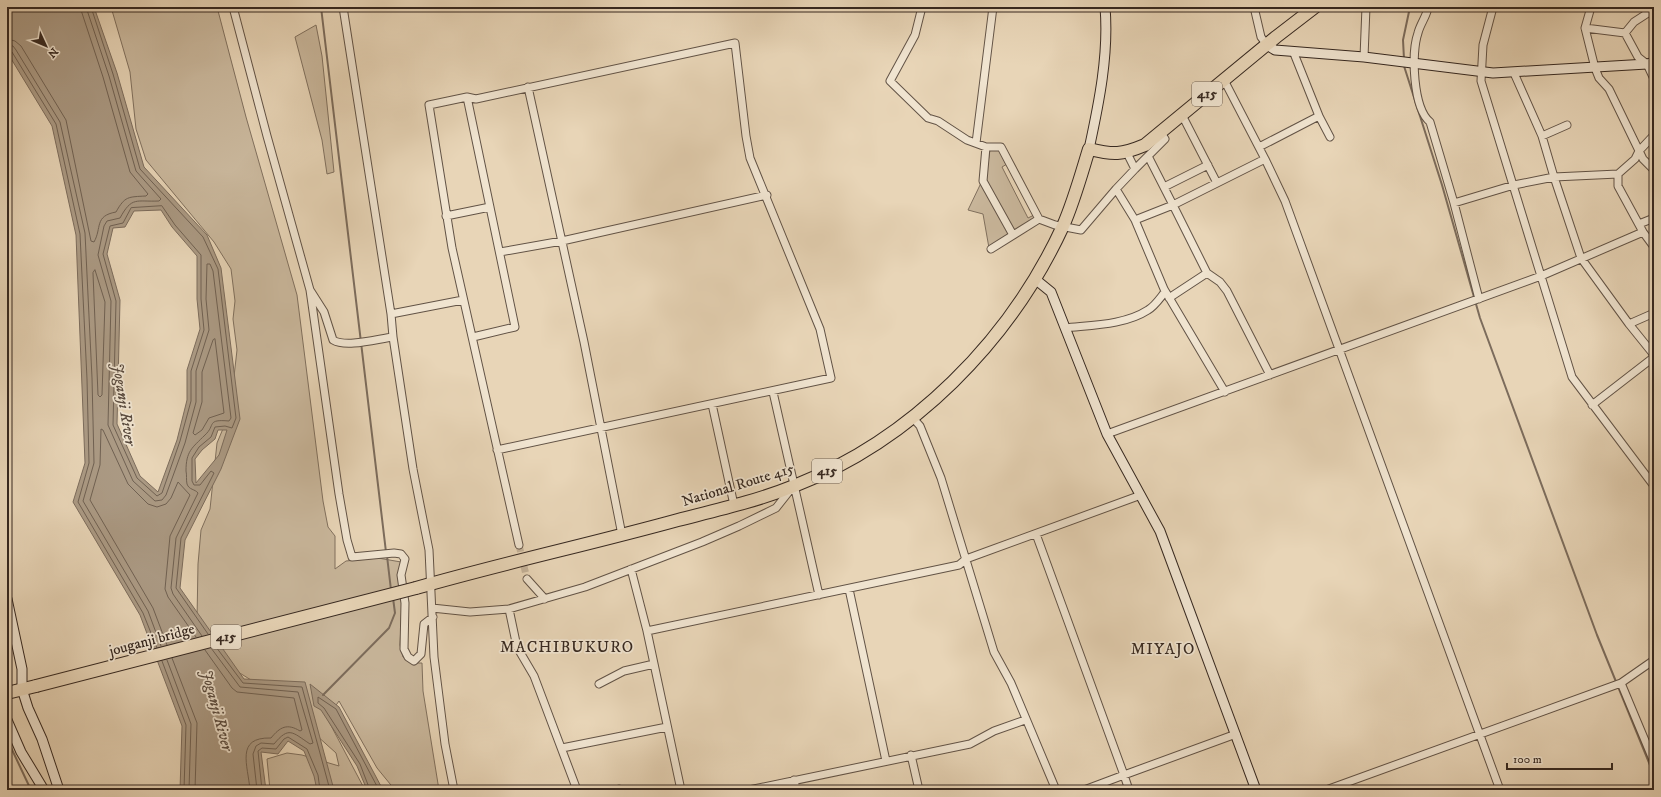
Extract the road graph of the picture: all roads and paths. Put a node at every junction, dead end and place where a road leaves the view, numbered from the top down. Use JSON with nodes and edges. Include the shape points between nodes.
{"nodes":[{"id":1,"x":233,"y":7,"type":"edge"},
{"id":2,"x":343,"y":7,"type":"edge"},
{"id":3,"x":922,"y":7,"type":"edge"},
{"id":4,"x":994,"y":7,"type":"edge"},
{"id":5,"x":1105,"y":7,"type":"edge"},
{"id":6,"x":1254,"y":7,"type":"edge"},
{"id":7,"x":1315,"y":7,"type":"edge"},
{"id":8,"x":1366,"y":7,"type":"edge"},
{"id":9,"x":1428,"y":7,"type":"edge"},
{"id":10,"x":1493,"y":7,"type":"edge"},
{"id":11,"x":1591,"y":7,"type":"edge"},
{"id":12,"x":1654,"y":9,"type":"edge"},
{"id":13,"x":1586,"y":28,"type":"junction"},
{"id":14,"x":1625,"y":33,"type":"junction"},
{"id":15,"x":1267,"y":44,"type":"junction"},
{"id":16,"x":1292,"y":51,"type":"junction"},
{"id":17,"x":1364,"y":57,"type":"junction"},
{"id":18,"x":1414,"y":62,"type":"junction"},
{"id":19,"x":1650,"y":63,"type":"edge"},
{"id":20,"x":1594,"y":68,"type":"junction"},
{"id":21,"x":1481,"y":72,"type":"junction"},
{"id":22,"x":1514,"y":73,"type":"junction"},
{"id":23,"x":1654,"y":79,"type":"edge"},
{"id":24,"x":1224,"y":80,"type":"junction"},
{"id":25,"x":528,"y":86,"type":"junction"},
{"id":26,"x":467,"y":97,"type":"junction"},
{"id":27,"x":1182,"y":115,"type":"junction"},
{"id":28,"x":1319,"y":116,"type":"junction"},
{"id":29,"x":1566,"y":125,"type":"dead end"},
{"id":30,"x":1161,"y":133,"type":"junction"},
{"id":31,"x":1654,"y":135,"type":"edge"},
{"id":32,"x":1542,"y":136,"type":"junction"},
{"id":33,"x":1330,"y":137,"type":"dead end"},
{"id":34,"x":976,"y":143,"type":"junction"},
{"id":35,"x":986,"y":147,"type":"junction"},
{"id":36,"x":1259,"y":147,"type":"junction"},
{"id":37,"x":1089,"y":149,"type":"junction"},
{"id":38,"x":1639,"y":151,"type":"junction"},
{"id":39,"x":1127,"y":153,"type":"junction"},
{"id":40,"x":1148,"y":156,"type":"junction"},
{"id":41,"x":1265,"y":159,"type":"junction"},
{"id":42,"x":1208,"y":165,"type":"junction"},
{"id":43,"x":1135,"y":168,"type":"junction"},
{"id":44,"x":1654,"y":170,"type":"edge"},
{"id":45,"x":1618,"y":174,"type":"junction"},
{"id":46,"x":1554,"y":177,"type":"junction"},
{"id":47,"x":1217,"y":183,"type":"junction"},
{"id":48,"x":1514,"y":185,"type":"junction"},
{"id":49,"x":1164,"y":187,"type":"junction"},
{"id":50,"x":1116,"y":189,"type":"junction"},
{"id":51,"x":767,"y":195,"type":"junction"},
{"id":52,"x":1454,"y":203,"type":"junction"},
{"id":53,"x":1173,"y":206,"type":"junction"},
{"id":54,"x":490,"y":207,"type":"junction"},
{"id":55,"x":446,"y":216,"type":"junction"},
{"id":56,"x":1654,"y":218,"type":"edge"},
{"id":57,"x":1040,"y":219,"type":"junction"},
{"id":58,"x":1135,"y":220,"type":"junction"},
{"id":59,"x":1639,"y":224,"type":"junction"},
{"id":60,"x":1063,"y":226,"type":"junction"},
{"id":61,"x":1643,"y":232,"type":"junction"},
{"id":62,"x":1013,"y":235,"type":"junction"},
{"id":63,"x":562,"y":241,"type":"junction"},
{"id":64,"x":1654,"y":247,"type":"edge"},
{"id":65,"x":991,"y":249,"type":"dead end"},
{"id":66,"x":500,"y":252,"type":"junction"},
{"id":67,"x":1581,"y":258,"type":"junction"},
{"id":68,"x":1207,"y":273,"type":"junction"},
{"id":69,"x":1541,"y":276,"type":"junction"},
{"id":70,"x":1035,"y":279,"type":"junction"},
{"id":71,"x":310,"y":290,"type":"junction"},
{"id":72,"x":1167,"y":295,"type":"junction"},
{"id":73,"x":1479,"y":299,"type":"junction"},
{"id":74,"x":463,"y":300,"type":"junction"},
{"id":75,"x":1654,"y":313,"type":"edge"},
{"id":76,"x":391,"y":314,"type":"junction"},
{"id":77,"x":1629,"y":324,"type":"junction"},
{"id":78,"x":1065,"y":328,"type":"junction"},
{"id":79,"x":393,"y":337,"type":"junction"},
{"id":80,"x":473,"y":337,"type":"junction"},
{"id":81,"x":1339,"y":348,"type":"junction"},
{"id":82,"x":1654,"y":356,"type":"edge"},
{"id":83,"x":1270,"y":375,"type":"junction"},
{"id":84,"x":773,"y":392,"type":"junction"},
{"id":85,"x":1225,"y":392,"type":"junction"},
{"id":86,"x":712,"y":404,"type":"junction"},
{"id":87,"x":1592,"y":405,"type":"junction"},
{"id":88,"x":912,"y":417,"type":"junction"},
{"id":89,"x":599,"y":427,"type":"junction"},
{"id":90,"x":1107,"y":434,"type":"junction"},
{"id":91,"x":497,"y":450,"type":"junction"},
{"id":92,"x":793,"y":486,"type":"junction"},
{"id":93,"x":1654,"y":486,"type":"edge"},
{"id":94,"x":1141,"y":495,"type":"junction"},
{"id":95,"x":734,"y":505,"type":"junction"},
{"id":96,"x":1036,"y":534,"type":"junction"},
{"id":97,"x":622,"y":535,"type":"junction"},
{"id":98,"x":519,"y":545,"type":"tunnel mouth"},
{"id":99,"x":966,"y":559,"type":"junction"},
{"id":100,"x":631,"y":569,"type":"junction"},
{"id":101,"x":527,"y":579,"type":"tunnel mouth"},
{"id":102,"x":431,"y":583,"type":"junction"},
{"id":103,"x":416,"y":588,"type":"joint"},
{"id":104,"x":849,"y":589,"type":"junction"},
{"id":105,"x":819,"y":595,"type":"junction"},
{"id":106,"x":545,"y":599,"type":"junction"},
{"id":107,"x":7,"y":600,"type":"edge"},
{"id":108,"x":432,"y":608,"type":"junction"},
{"id":109,"x":509,"y":609,"type":"junction"},
{"id":110,"x":433,"y":617,"type":"junction"},
{"id":111,"x":647,"y":631,"type":"junction"},
{"id":112,"x":654,"y":664,"type":"junction"},
{"id":113,"x":1652,"y":664,"type":"edge"},
{"id":114,"x":1621,"y":683,"type":"junction"},
{"id":115,"x":599,"y":684,"type":"dead end"},
{"id":116,"x":22,"y":689,"type":"junction"},
{"id":117,"x":7,"y":693,"type":"edge"},
{"id":118,"x":7,"y":720,"type":"edge"},
{"id":119,"x":1025,"y":720,"type":"junction"},
{"id":120,"x":667,"y":727,"type":"junction"},
{"id":121,"x":1236,"y":734,"type":"junction"},
{"id":122,"x":1479,"y":735,"type":"junction"},
{"id":123,"x":562,"y":748,"type":"junction"},
{"id":124,"x":911,"y":755,"type":"junction"},
{"id":125,"x":886,"y":761,"type":"junction"},
{"id":126,"x":1654,"y":762,"type":"edge"},
{"id":127,"x":1124,"y":775,"type":"junction"},
{"id":128,"x":794,"y":780,"type":"junction"},
{"id":129,"x":44,"y":790,"type":"edge"},
{"id":130,"x":59,"y":790,"type":"edge"},
{"id":131,"x":454,"y":790,"type":"edge"},
{"id":132,"x":577,"y":790,"type":"edge"},
{"id":133,"x":681,"y":790,"type":"edge"},
{"id":134,"x":749,"y":790,"type":"edge"},
{"id":135,"x":796,"y":790,"type":"edge"},
{"id":136,"x":919,"y":790,"type":"edge"},
{"id":137,"x":1056,"y":790,"type":"edge"},
{"id":138,"x":1084,"y":790,"type":"edge"},
{"id":139,"x":1129,"y":790,"type":"edge"},
{"id":140,"x":1256,"y":790,"type":"edge"},
{"id":141,"x":1326,"y":790,"type":"edge"},
{"id":142,"x":1500,"y":790,"type":"edge"}],
"edges":[{"from":1,"to":71,"type":"street"},
{"from":2,"to":76,"type":"street"},
{"from":3,"to":34,"type":"street","via":[[915,36],[890,81],[928,118]]},
{"from":4,"to":34,"type":"street"},
{"from":5,"to":37,"type":"street","via":[[1104,56]]},
{"from":6,"to":15,"type":"street","via":[[1261,37]]},
{"from":7,"to":15,"type":"highway","number":"415"},
{"from":8,"to":17,"type":"street"},
{"from":9,"to":18,"type":"street","via":[[1418,32]]},
{"from":10,"to":21,"type":"street","via":[[1483,45]]},
{"from":11,"to":13,"type":"street"},
{"from":12,"to":14,"type":"street","via":[[1634,22]]},
{"from":13,"to":14,"type":"street"},
{"from":13,"to":20,"type":"street"},
{"from":14,"to":19,"type":"street","via":[[1638,56]]},
{"from":15,"to":16,"type":"street","via":[[1275,50]]},
{"from":15,"to":24,"type":"highway","number":"415"},
{"from":16,"to":17,"type":"street"},
{"from":16,"to":28,"type":"street"},
{"from":17,"to":18,"type":"street"},
{"from":18,"to":21,"type":"street"},
{"from":18,"to":52,"type":"street","via":[[1413,71],[1423,117],[1430,122]]},
{"from":19,"to":20,"type":"street"},
{"from":19,"to":23,"type":"street"},
{"from":20,"to":22,"type":"street"},
{"from":20,"to":38,"type":"street","via":[[1599,78],[1610,89]]},
{"from":21,"to":22,"type":"street"},
{"from":21,"to":48,"type":"street","via":[[1481,81]]},
{"from":22,"to":32,"type":"street"},
{"from":24,"to":27,"type":"highway","number":"415"},
{"from":24,"to":36,"type":"street"},
{"from":25,"to":26,"type":"street","via":[[476,99]]},
{"from":25,"to":51,"type":"street","via":[[735,43],[750,158]]},
{"from":25,"to":63,"type":"street"},
{"from":26,"to":54,"type":"street"},
{"from":26,"to":55,"type":"street","via":[[429,105]]},
{"from":27,"to":30,"type":"highway","number":"415"},
{"from":27,"to":42,"type":"street"},
{"from":28,"to":33,"type":"street"},
{"from":28,"to":36,"type":"street"},
{"from":29,"to":32,"type":"street"},
{"from":30,"to":39,"type":"highway","number":"415","via":[[1145,145]]},
{"from":30,"to":40,"type":"street","via":[[1164,139]]},
{"from":31,"to":38,"type":"street"},
{"from":32,"to":46,"type":"street"},
{"from":34,"to":35,"type":"street"},
{"from":35,"to":57,"type":"street","via":[[1001,147]]},
{"from":35,"to":62,"type":"street","via":[[983,181]]},
{"from":36,"to":41,"type":"street"},
{"from":37,"to":39,"type":"highway","number":"415","via":[[1111,154]]},
{"from":37,"to":60,"type":"highway","name":"National Route 415","number":"415"},
{"from":38,"to":44,"type":"street"},
{"from":38,"to":45,"type":"street","via":[[1635,159]]},
{"from":39,"to":43,"type":"street"},
{"from":40,"to":43,"type":"street"},
{"from":40,"to":49,"type":"street"},
{"from":41,"to":47,"type":"street"},
{"from":41,"to":81,"type":"street","via":[[1285,201]]},
{"from":42,"to":47,"type":"street"},
{"from":42,"to":49,"type":"street"},
{"from":43,"to":50,"type":"street"},
{"from":45,"to":46,"type":"street"},
{"from":45,"to":59,"type":"street","via":[[1618,186]]},
{"from":46,"to":48,"type":"street"},
{"from":46,"to":67,"type":"street"},
{"from":47,"to":53,"type":"street"},
{"from":48,"to":52,"type":"street"},
{"from":48,"to":69,"type":"street"},
{"from":49,"to":53,"type":"street"},
{"from":50,"to":58,"type":"street"},
{"from":50,"to":60,"type":"street","via":[[1081,230]]},
{"from":51,"to":63,"type":"street"},
{"from":51,"to":84,"type":"street","via":[[820,329],[831,378]]},
{"from":52,"to":73,"type":"street"},
{"from":53,"to":58,"type":"street"},
{"from":53,"to":68,"type":"street"},
{"from":54,"to":55,"type":"street"},
{"from":54,"to":66,"type":"street"},
{"from":55,"to":74,"type":"street"},
{"from":56,"to":59,"type":"street"},
{"from":57,"to":60,"type":"street"},
{"from":57,"to":62,"type":"street"},
{"from":58,"to":72,"type":"street"},
{"from":59,"to":61,"type":"street"},
{"from":60,"to":70,"type":"highway","name":"National Route 415","number":"415"},
{"from":61,"to":64,"type":"street"},
{"from":61,"to":67,"type":"street"},
{"from":62,"to":65,"type":"street"},
{"from":63,"to":66,"type":"street"},
{"from":63,"to":89,"type":"street"},
{"from":66,"to":80,"type":"street","via":[[515,327]]},
{"from":67,"to":69,"type":"street"},
{"from":67,"to":77,"type":"street"},
{"from":68,"to":72,"type":"street"},
{"from":68,"to":83,"type":"street","via":[[1220,282],[1227,291]]},
{"from":69,"to":73,"type":"street"},
{"from":69,"to":87,"type":"street","via":[[1572,377]]},
{"from":70,"to":78,"type":"street","via":[[1051,292]]},
{"from":70,"to":88,"type":"highway","name":"National Route 415","number":"415","via":[[989,343],[952,383]]},
{"from":71,"to":79,"type":"street","via":[[324,312],[333,340],[338,344]]},
{"from":71,"to":110,"type":"street","via":[[339,494],[352,557],[394,553],[401,554],[405,559],[401,575],[404,649],[408,657],[414,661],[421,654],[424,624]]},
{"from":72,"to":78,"type":"street","via":[[1141,314],[1115,322]]},
{"from":72,"to":85,"type":"street"},
{"from":73,"to":81,"type":"street"},
{"from":74,"to":76,"type":"street"},
{"from":74,"to":80,"type":"street"},
{"from":75,"to":77,"type":"street"},
{"from":76,"to":79,"type":"street"},
{"from":77,"to":82,"type":"street"},
{"from":78,"to":90,"type":"street"},
{"from":79,"to":102,"type":"street","via":[[413,469],[429,550]]},
{"from":80,"to":91,"type":"street"},
{"from":81,"to":83,"type":"street"},
{"from":81,"to":122,"type":"street"},
{"from":82,"to":87,"type":"street"},
{"from":83,"to":85,"type":"street"},
{"from":84,"to":86,"type":"street"},
{"from":84,"to":92,"type":"street"},
{"from":85,"to":90,"type":"street"},
{"from":86,"to":89,"type":"street"},
{"from":86,"to":95,"type":"street"},
{"from":87,"to":93,"type":"street"},
{"from":88,"to":92,"type":"highway","name":"National Route 415","number":"415","via":[[866,449]]},
{"from":88,"to":99,"type":"street","via":[[920,426],[941,478]]},
{"from":89,"to":91,"type":"street"},
{"from":89,"to":97,"type":"street"},
{"from":90,"to":94,"type":"street"},
{"from":91,"to":98,"type":"street"},
{"from":92,"to":95,"type":"highway","name":"National Route 415","number":"415"},
{"from":92,"to":100,"type":"street","via":[[776,508],[702,542]]},
{"from":92,"to":105,"type":"street"},
{"from":94,"to":96,"type":"street"},
{"from":94,"to":121,"type":"street","via":[[1160,531]]},
{"from":95,"to":97,"type":"highway","name":"National Route 415","number":"415"},
{"from":96,"to":99,"type":"street"},
{"from":96,"to":127,"type":"street"},
{"from":97,"to":102,"type":"highway","name":"National Route 415","number":"415"},
{"from":99,"to":104,"type":"street","via":[[959,565]]},
{"from":99,"to":119,"type":"street","via":[[994,652],[1011,683]]},
{"from":100,"to":106,"type":"street"},
{"from":100,"to":111,"type":"street"},
{"from":101,"to":106,"type":"street"},
{"from":102,"to":103,"type":"highway","name":"National Route 415","number":"415"},
{"from":102,"to":108,"type":"street"},
{"from":103,"to":116,"type":"highway","name":"jouganji bridge","number":"415","bridge":true},
{"from":104,"to":105,"type":"street"},
{"from":104,"to":125,"type":"street"},
{"from":105,"to":111,"type":"street"},
{"from":106,"to":109,"type":"street"},
{"from":107,"to":116,"type":"street","via":[[22,669]]},
{"from":108,"to":109,"type":"street","via":[[470,612]]},
{"from":108,"to":110,"type":"street"},
{"from":109,"to":123,"type":"street","via":[[517,647],[534,676]]},
{"from":110,"to":131,"type":"street","via":[[434,657],[445,744]]},
{"from":111,"to":112,"type":"street"},
{"from":112,"to":115,"type":"street","via":[[624,671]]},
{"from":112,"to":120,"type":"street"},
{"from":113,"to":114,"type":"street"},
{"from":114,"to":122,"type":"street"},
{"from":114,"to":126,"type":"street"},
{"from":116,"to":117,"type":"highway","number":"415"},
{"from":116,"to":130,"type":"street"},
{"from":118,"to":129,"type":"street","via":[[21,752]]},
{"from":119,"to":124,"type":"street","via":[[970,744]]},
{"from":119,"to":137,"type":"street"},
{"from":120,"to":123,"type":"street"},
{"from":120,"to":133,"type":"street"},
{"from":121,"to":127,"type":"street"},
{"from":121,"to":140,"type":"street"},
{"from":122,"to":141,"type":"street"},
{"from":122,"to":142,"type":"street"},
{"from":123,"to":132,"type":"street"},
{"from":124,"to":125,"type":"street"},
{"from":124,"to":136,"type":"street"},
{"from":125,"to":128,"type":"street"},
{"from":127,"to":138,"type":"street"},
{"from":127,"to":139,"type":"street"},
{"from":128,"to":134,"type":"street"},
{"from":128,"to":135,"type":"street"}]}
